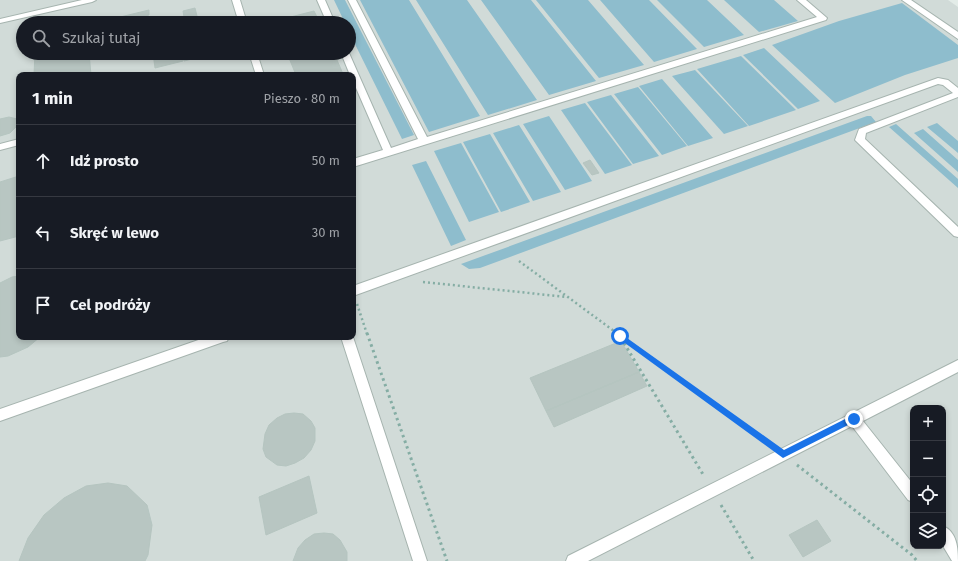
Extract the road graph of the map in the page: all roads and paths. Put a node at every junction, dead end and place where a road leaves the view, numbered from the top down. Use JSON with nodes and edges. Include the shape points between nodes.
{"nodes":[{"id":1,"x":92,"y":0,"type":"edge"},
{"id":2,"x":236,"y":0,"type":"edge"},
{"id":3,"x":321,"y":0,"type":"edge"},
{"id":4,"x":352,"y":0,"type":"edge"},
{"id":5,"x":800,"y":0,"type":"edge"},
{"id":6,"x":906,"y":0,"type":"edge"},
{"id":7,"x":22,"y":16,"type":"edge"},
{"id":8,"x":241,"y":16,"type":"edge"},
{"id":9,"x":328,"y":16,"type":"edge"},
{"id":10,"x":16,"y":17,"type":"edge"},
{"id":11,"x":0,"y":21,"type":"edge"},
{"id":12,"x":958,"y":36,"type":"edge"},
{"id":13,"x":255,"y":60,"type":"edge"},
{"id":14,"x":347,"y":60,"type":"edge"},
{"id":15,"x":259,"y":72,"type":"edge"},
{"id":16,"x":352,"y":72,"type":"edge"},
{"id":17,"x":356,"y":80,"type":"edge"},
{"id":18,"x":958,"y":93,"type":"edge"},
{"id":19,"x":424,"y":141,"type":"junction"},
{"id":20,"x":16,"y":143,"type":"edge"},
{"id":21,"x":0,"y":147,"type":"edge"},
{"id":22,"x":388,"y":152,"type":"junction"},
{"id":23,"x":356,"y":162,"type":"edge"},
{"id":24,"x":958,"y":233,"type":"edge"},
{"id":25,"x":519,"y":261,"type":"dead end"},
{"id":26,"x":420,"y":282,"type":"dead end"},
{"id":27,"x":356,"y":294,"type":"edge"},
{"id":28,"x":568,"y":297,"type":"junction"},
{"id":29,"x":356,"y":301,"type":"edge"},
{"id":30,"x":620,"y":336,"type":"junction"},
{"id":31,"x":214,"y":340,"type":"edge"},
{"id":32,"x":349,"y":340,"type":"edge"},
{"id":33,"x":958,"y":366,"type":"edge"},
{"id":34,"x":0,"y":415,"type":"edge"},
{"id":35,"x":854,"y":419,"type":"junction"},
{"id":36,"x":783,"y":454,"type":"junction"},
{"id":37,"x":712,"y":490,"type":"junction"},
{"id":38,"x":910,"y":491,"type":"edge"},
{"id":39,"x":946,"y":539,"type":"edge"},
{"id":40,"x":958,"y":558,"type":"edge"},
{"id":41,"x":420,"y":561,"type":"edge"},
{"id":42,"x":447,"y":561,"type":"edge"},
{"id":43,"x":573,"y":561,"type":"edge"},
{"id":44,"x":754,"y":561,"type":"edge"},
{"id":45,"x":917,"y":561,"type":"edge"}],
"edges":[{"from":1,"to":7,"type":"lane"},
{"from":2,"to":8,"type":"lane"},
{"from":3,"to":9,"type":"lane"},
{"from":4,"to":19,"type":"lane"},
{"from":5,"to":19,"type":"lane","via":[[823,18]]},
{"from":6,"to":12,"type":"lane"},
{"from":10,"to":11,"type":"lane"},
{"from":13,"to":15,"type":"lane"},
{"from":14,"to":16,"type":"lane"},
{"from":17,"to":22,"type":"lane"},
{"from":18,"to":24,"type":"lane","via":[[862,131],[860,140]]},
{"from":18,"to":27,"type":"lane","via":[[945,82],[938,81]]},
{"from":19,"to":22,"type":"lane"},
{"from":20,"to":21,"type":"lane"},
{"from":22,"to":23,"type":"lane"},
{"from":25,"to":28,"type":"path"},
{"from":26,"to":28,"type":"path"},
{"from":28,"to":30,"type":"path"},
{"from":29,"to":42,"type":"path"},
{"from":30,"to":36,"type":"path"},
{"from":30,"to":37,"type":"path"},
{"from":31,"to":34,"type":"lane"},
{"from":32,"to":41,"type":"lane"},
{"from":33,"to":35,"type":"lane"},
{"from":35,"to":36,"type":"lane"},
{"from":35,"to":38,"type":"lane"},
{"from":36,"to":37,"type":"lane"},
{"from":36,"to":45,"type":"path"},
{"from":37,"to":43,"type":"lane"},
{"from":37,"to":44,"type":"path"},
{"from":39,"to":40,"type":"lane"}]}
